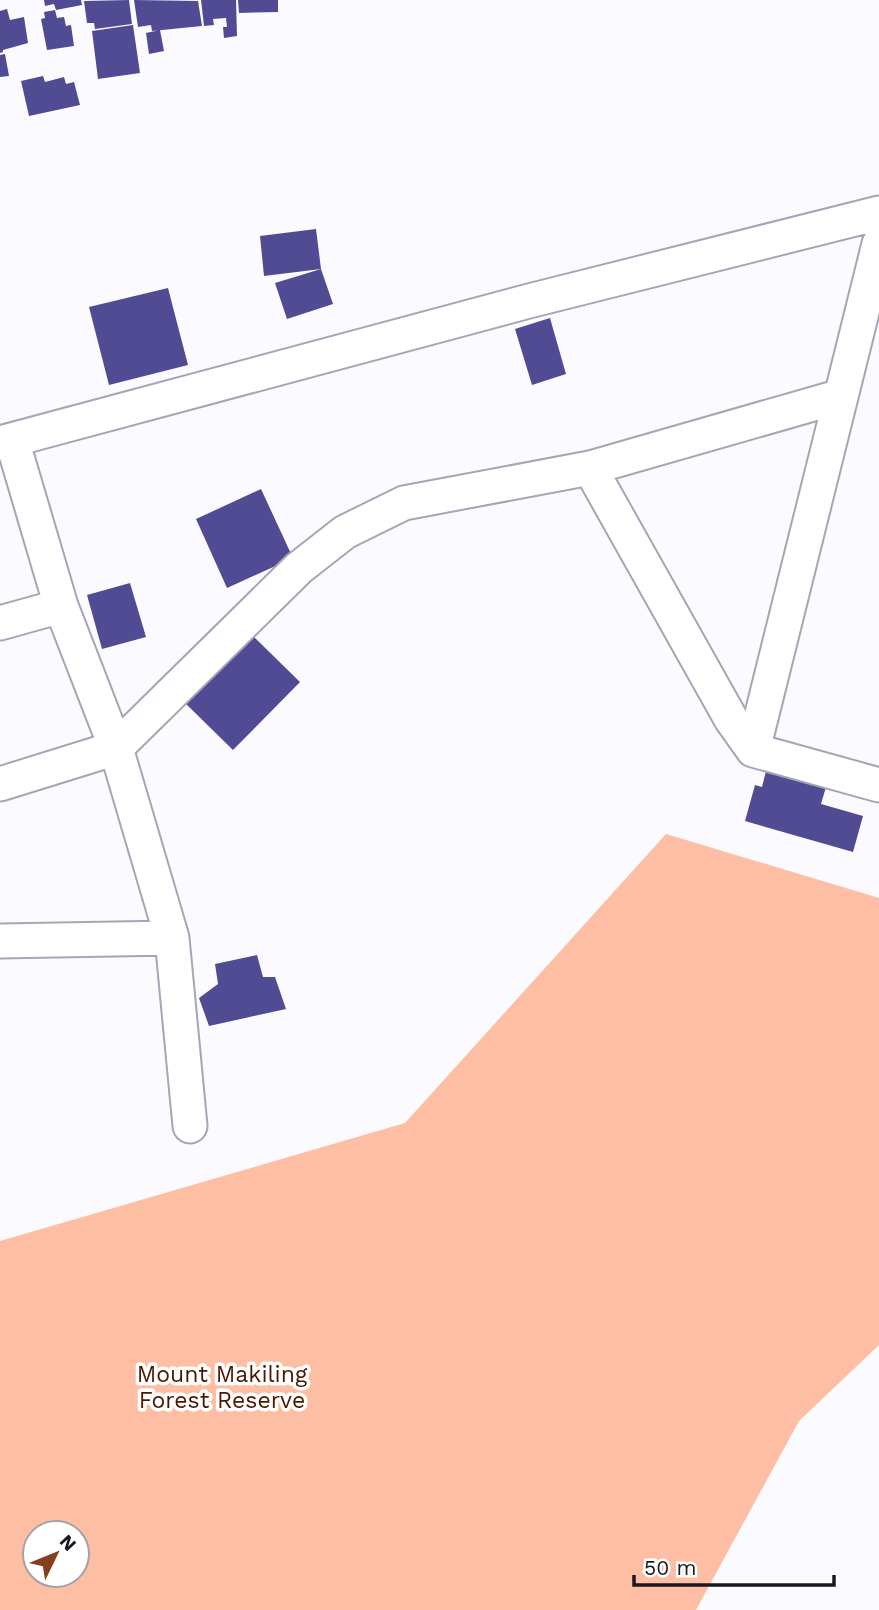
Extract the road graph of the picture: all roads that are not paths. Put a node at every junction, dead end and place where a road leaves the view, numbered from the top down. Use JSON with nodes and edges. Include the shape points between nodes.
{"nodes":[{"id":1,"x":879,"y":212,"type":"edge"},
{"id":2,"x":879,"y":244,"type":"edge"},
{"id":3,"x":841,"y":396,"type":"junction"},
{"id":4,"x":6,"y":441,"type":"edge"},
{"id":5,"x":590,"y":468,"type":"junction"},
{"id":6,"x":61,"y":606,"type":"junction"},
{"id":7,"x":0,"y":624,"type":"edge"},
{"id":8,"x":116,"y":748,"type":"junction"},
{"id":9,"x":753,"y":750,"type":"junction"},
{"id":10,"x":0,"y":784,"type":"edge"},
{"id":11,"x":879,"y":785,"type":"edge"},
{"id":12,"x":172,"y":938,"type":"junction"},
{"id":13,"x":0,"y":941,"type":"edge"},
{"id":14,"x":190,"y":1126,"type":"dead end"}],
"edges":[{"from":1,"to":4,"type":"street"},
{"from":2,"to":3,"type":"street"},
{"from":3,"to":5,"type":"street"},
{"from":3,"to":9,"type":"street"},
{"from":4,"to":6,"type":"street"},
{"from":5,"to":8,"type":"street","via":[[404,502],[345,532],[299,568]]},
{"from":5,"to":9,"type":"street","via":[[731,719]]},
{"from":6,"to":7,"type":"street"},
{"from":6,"to":8,"type":"street"},
{"from":8,"to":10,"type":"street"},
{"from":8,"to":12,"type":"street"},
{"from":9,"to":11,"type":"street"},
{"from":12,"to":13,"type":"street"},
{"from":12,"to":14,"type":"street"}]}
